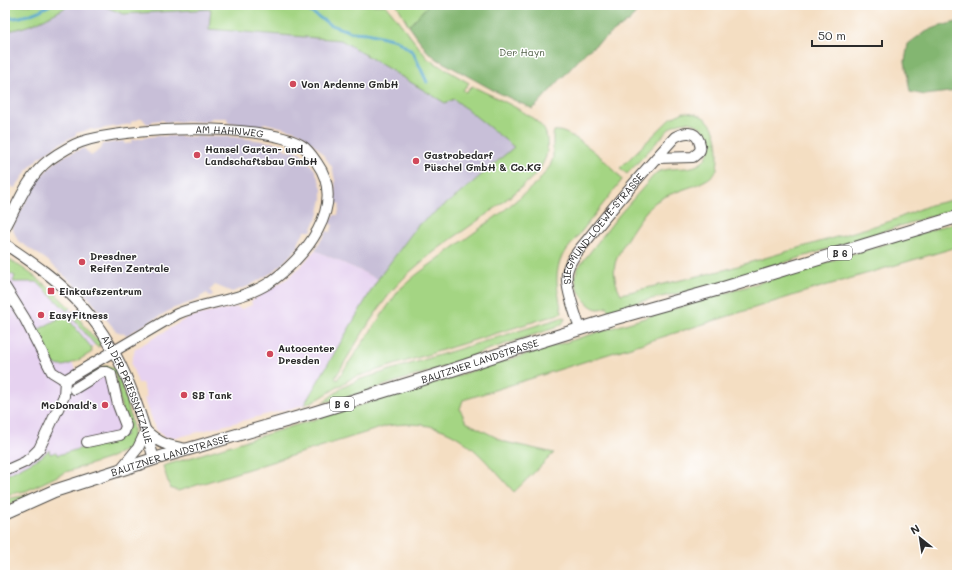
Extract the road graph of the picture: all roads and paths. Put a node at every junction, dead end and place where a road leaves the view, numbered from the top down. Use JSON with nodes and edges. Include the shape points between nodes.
{"nodes":[{"id":1,"x":656,"y":158,"type":"dead end"},
{"id":2,"x":957,"y":217,"type":"edge"},
{"id":3,"x":5,"y":228,"type":"edge"},
{"id":4,"x":5,"y":244,"type":"edge"},
{"id":5,"x":5,"y":287,"type":"edge"},
{"id":6,"x":580,"y":329,"type":"junction"},
{"id":7,"x":115,"y":351,"type":"junction"},
{"id":8,"x":65,"y":380,"type":"junction"},
{"id":9,"x":74,"y":389,"type":"dead end"},
{"id":10,"x":146,"y":431,"type":"junction"},
{"id":11,"x":87,"y":442,"type":"dead end"},
{"id":12,"x":186,"y":449,"type":"junction"},
{"id":13,"x":154,"y":459,"type":"junction"},
{"id":14,"x":120,"y":470,"type":"junction"},
{"id":15,"x":5,"y":471,"type":"edge"},
{"id":16,"x":5,"y":513,"type":"edge"}],
"edges":[{"from":1,"to":6,"type":"street","name":"SIEGMUND-LOEWE-STRASSE","via":[[572,260],[567,272],[568,285]]},
{"from":2,"to":6,"type":"main road","name":"BAUTZNER LANDSTRASSE","number":"B 6"},
{"from":3,"to":7,"type":"street","name":"AM HAHNWEG","via":[[33,175],[49,160],[81,142],[111,135],[154,130],[220,130],[269,134],[296,142],[308,151],[326,178],[327,203],[324,217],[315,234],[293,263],[268,284],[252,292],[179,314]]},
{"from":4,"to":7,"type":"street","name":"AN DER PRIESSNITZAUE","via":[[32,262],[77,300]]},
{"from":5,"to":8,"type":"street","via":[[25,319],[52,372]]},
{"from":6,"to":12,"type":"main road","name":"BAUTZNER LANDSTRASSE","number":"B 6","via":[[443,374]]},
{"from":7,"to":8,"type":"street","name":"AM HAHNWEG"},
{"from":7,"to":10,"type":"street","name":"AN DER PRIESSNITZAUE"},
{"from":8,"to":15,"type":"street","via":[[64,396],[39,449],[25,462]]},
{"from":9,"to":11,"type":"street","via":[[102,372],[112,374],[118,405],[126,426],[120,435]]},
{"from":10,"to":12,"type":"street","via":[[164,444]]},
{"from":10,"to":13,"type":"street","name":"AN DER PRIESSNITZAUE"},
{"from":10,"to":14,"type":"street","via":[[141,444]]},
{"from":12,"to":13,"type":"main road","name":"BAUTZNER LANDSTRASSE","number":"B 6"},
{"from":13,"to":14,"type":"main road","name":"BAUTZNER LANDSTRASSE","number":"B 6"},
{"from":14,"to":16,"type":"main road","name":"BAUTZNER LANDSTRASSE","number":"B 6","via":[[38,497]]}]}
